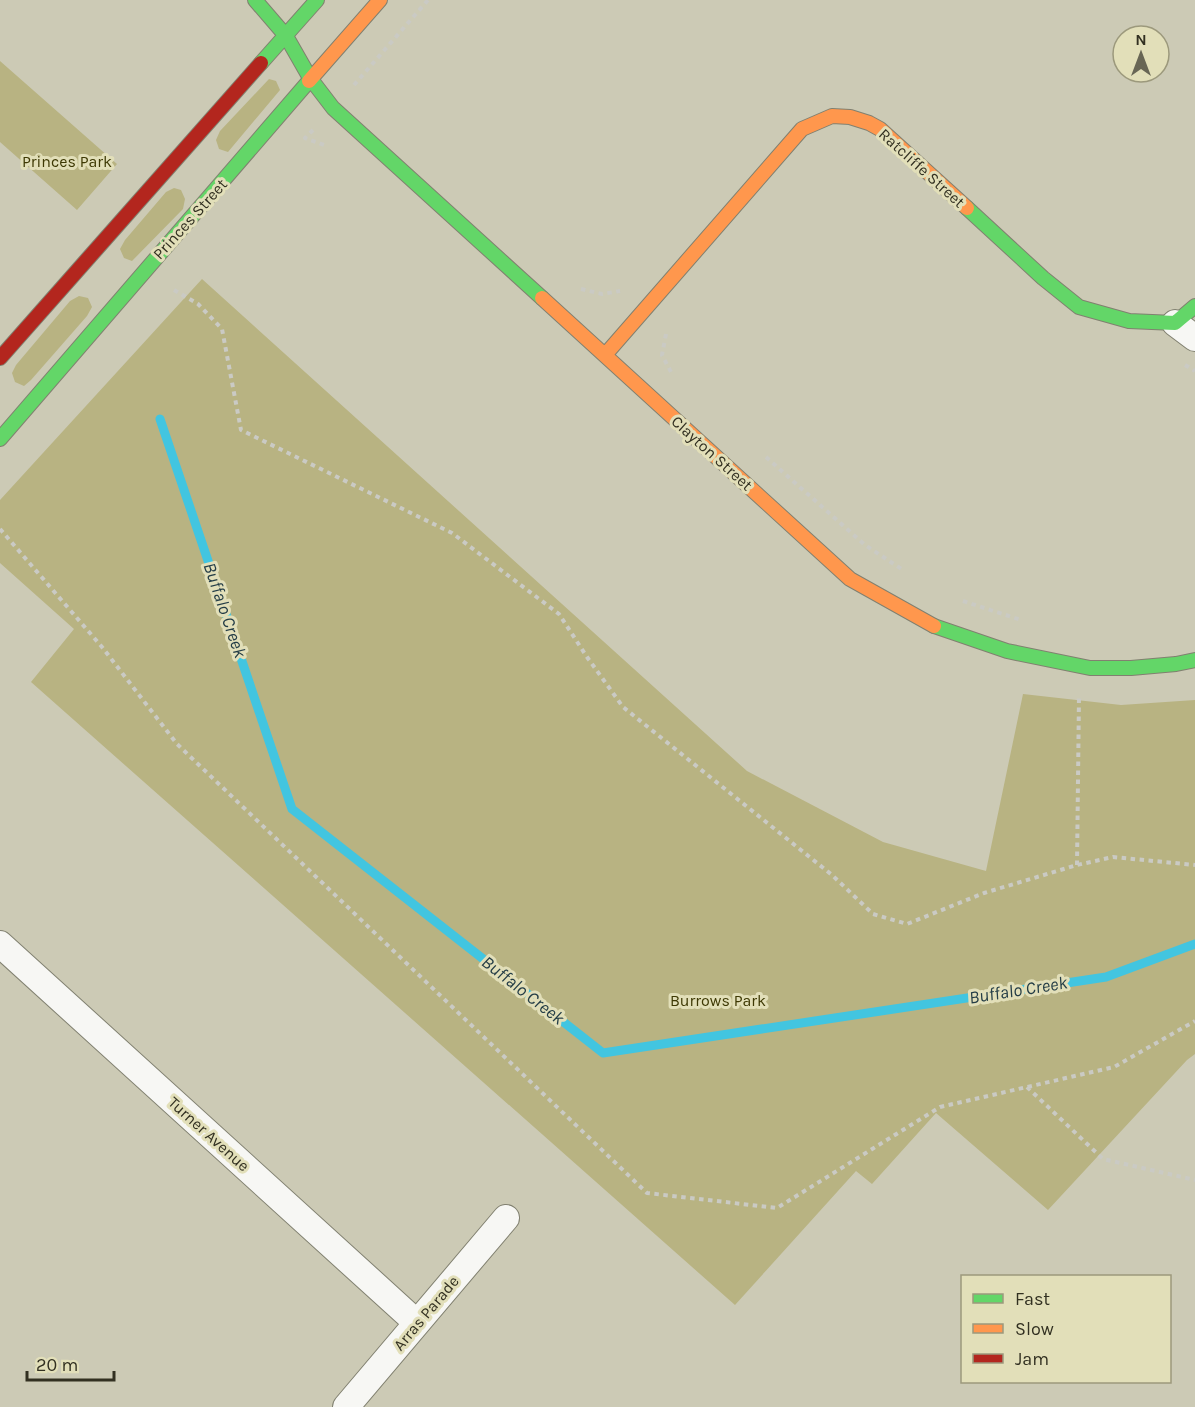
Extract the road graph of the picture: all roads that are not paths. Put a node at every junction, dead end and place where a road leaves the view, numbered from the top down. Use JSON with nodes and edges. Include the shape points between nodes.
{"nodes":[{"id":1,"x":255,"y":0,"type":"edge"},
{"id":2,"x":317,"y":0,"type":"edge"},
{"id":3,"x":380,"y":0,"type":"edge"},
{"id":4,"x":286,"y":36,"type":"junction"},
{"id":5,"x":310,"y":78,"type":"junction"},
{"id":6,"x":1195,"y":306,"type":"edge"},
{"id":7,"x":1174,"y":323,"type":"junction"},
{"id":8,"x":1195,"y":338,"type":"edge"},
{"id":9,"x":605,"y":356,"type":"junction"},
{"id":10,"x":0,"y":358,"type":"edge"},
{"id":11,"x":3,"y":429,"type":"edge"},
{"id":12,"x":1195,"y":660,"type":"edge"},
{"id":13,"x":0,"y":944,"type":"edge"},
{"id":14,"x":506,"y":1218,"type":"dead end"},
{"id":15,"x":417,"y":1323,"type":"junction"},
{"id":16,"x":346,"y":1407,"type":"edge"}],
"edges":[{"from":1,"to":4,"type":"street","name":"Clayton Street"},
{"from":2,"to":4,"type":"street"},
{"from":3,"to":5,"type":"street","name":"Princes Street"},
{"from":4,"to":5,"type":"street","name":"Clayton Street"},
{"from":4,"to":10,"type":"street","via":[[190,151]]},
{"from":5,"to":9,"type":"street","name":"Clayton Street","via":[[333,108]]},
{"from":5,"to":11,"type":"street","name":"Princes Street"},
{"from":6,"to":7,"type":"street"},
{"from":7,"to":8,"type":"street"},
{"from":7,"to":9,"type":"street","name":"Ratcliffe Street","via":[[1129,321],[1079,307],[880,129],[859,118],[837,115],[802,129]]},
{"from":9,"to":12,"type":"street","name":"Clayton Street","via":[[850,579],[938,628],[1007,651],[1090,668],[1131,668]]},
{"from":13,"to":15,"type":"street","name":"Turner Avenue"},
{"from":14,"to":15,"type":"street","name":"Arras Parade"},
{"from":15,"to":16,"type":"street","name":"Arras Parade"}]}
